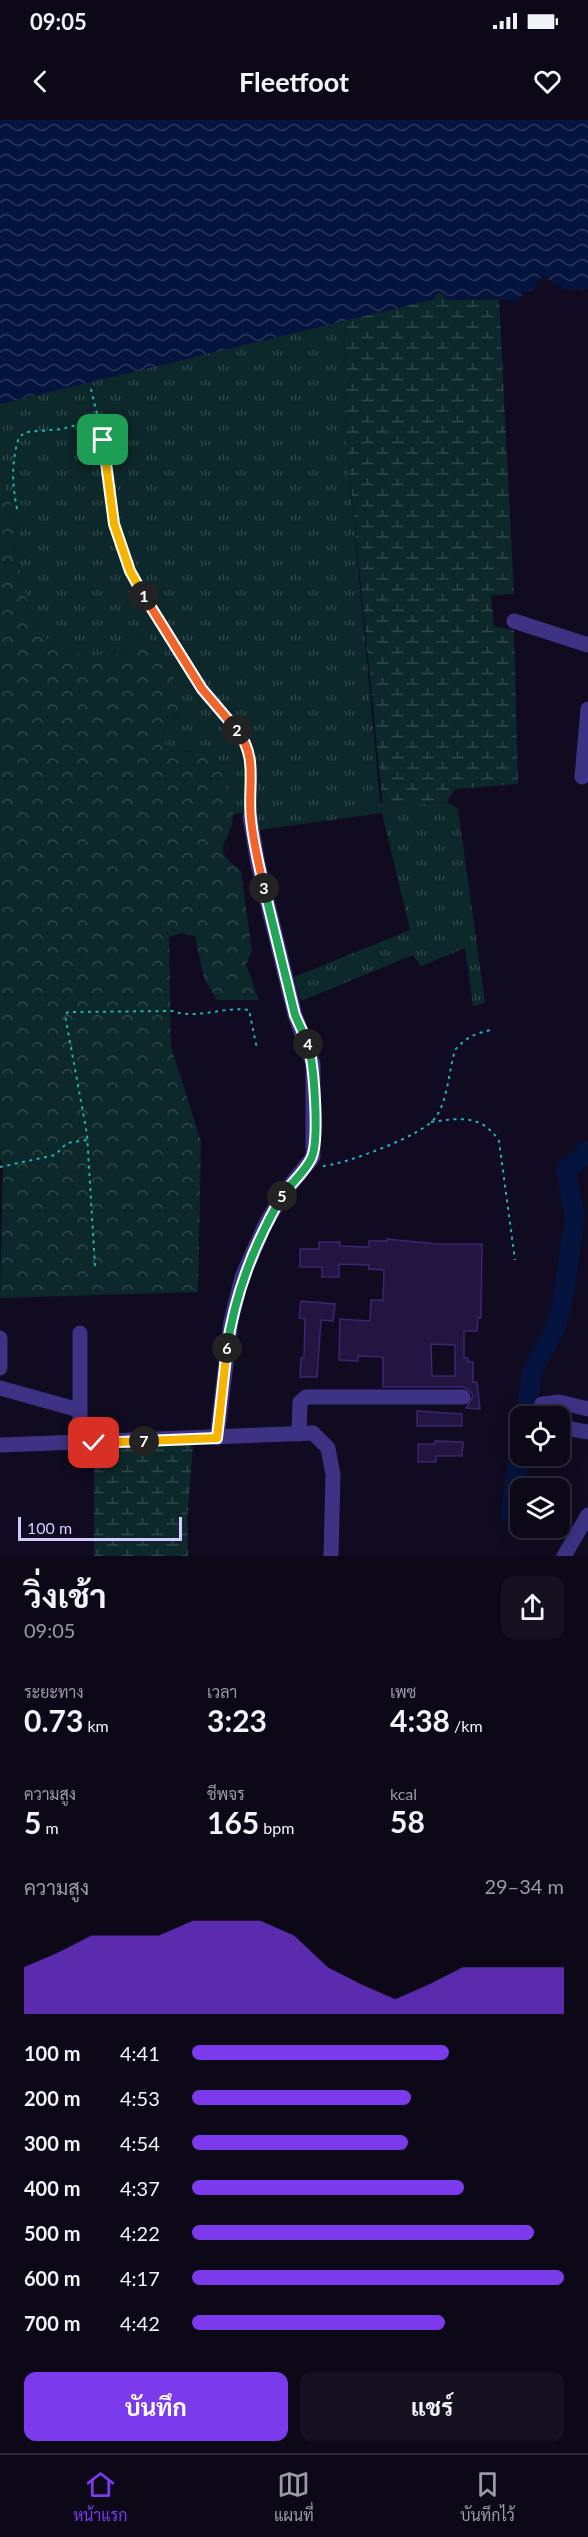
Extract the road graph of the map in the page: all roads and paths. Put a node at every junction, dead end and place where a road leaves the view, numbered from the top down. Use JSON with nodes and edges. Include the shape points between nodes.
{"nodes":[{"id":1,"x":91,"y":389,"type":"dead end"},
{"id":2,"x":98,"y":419,"type":"junction"},
{"id":3,"x":17,"y":509,"type":"dead end"},
{"id":4,"x":514,"y":621,"type":"dead end"},
{"id":5,"x":588,"y":645,"type":"edge"},
{"id":6,"x":588,"y":709,"type":"edge"},
{"id":7,"x":582,"y":777,"type":"dead end"},
{"id":8,"x":250,"y":817,"type":"joint"},
{"id":9,"x":491,"y":1030,"type":"dead end"},
{"id":10,"x":257,"y":1049,"type":"dead end"},
{"id":11,"x":431,"y":1122,"type":"junction"},
{"id":12,"x":87,"y":1140,"type":"junction"},
{"id":13,"x":0,"y":1167,"type":"edge"},
{"id":14,"x":305,"y":1168,"type":"junction"},
{"id":15,"x":514,"y":1260,"type":"dead end"},
{"id":16,"x":95,"y":1266,"type":"dead end"},
{"id":17,"x":80,"y":1333,"type":"dead end"},
{"id":18,"x":0,"y":1338,"type":"edge"},
{"id":19,"x":0,"y":1368,"type":"edge"},
{"id":20,"x":0,"y":1388,"type":"edge"},
{"id":21,"x":463,"y":1397,"type":"dead end"},
{"id":22,"x":541,"y":1406,"type":"edge"},
{"id":23,"x":588,"y":1409,"type":"edge"},
{"id":24,"x":80,"y":1410,"type":"junction"},
{"id":25,"x":570,"y":1428,"type":"edge"},
{"id":26,"x":588,"y":1432,"type":"edge"},
{"id":27,"x":299,"y":1434,"type":"junction"},
{"id":28,"x":217,"y":1438,"type":"junction"},
{"id":29,"x":80,"y":1443,"type":"junction"},
{"id":30,"x":0,"y":1446,"type":"edge"},
{"id":31,"x":588,"y":1515,"type":"edge"},
{"id":32,"x":332,"y":1556,"type":"edge"},
{"id":33,"x":564,"y":1556,"type":"edge"}],
"edges":[{"from":1,"to":2,"type":"path"},
{"from":2,"to":3,"type":"path","via":[[62,429],[26,432],[19,437],[11,482]]},
{"from":2,"to":8,"type":"path","via":[[114,524],[130,571],[202,689],[250,751]]},
{"from":4,"to":5,"type":"street"},
{"from":6,"to":7,"type":"street"},
{"from":8,"to":14,"type":"street","via":[[284,974],[313,1064],[312,1157]]},
{"from":9,"to":11,"type":"path","via":[[476,1033],[455,1050],[442,1099]]},
{"from":10,"to":12,"type":"path","via":[[249,1010],[199,1014],[68,1012],[68,1037]]},
{"from":11,"to":14,"type":"path","via":[[402,1140],[331,1165]]},
{"from":11,"to":15,"type":"path","via":[[476,1121],[491,1128],[500,1142]]},
{"from":12,"to":13,"type":"path","via":[[67,1143],[55,1155]]},
{"from":12,"to":16,"type":"path"},
{"from":14,"to":28,"type":"street","via":[[266,1224],[242,1277],[231,1321]]},
{"from":17,"to":24,"type":"street"},
{"from":18,"to":19,"type":"street"},
{"from":20,"to":24,"type":"street"},
{"from":21,"to":27,"type":"street","via":[[306,1397],[300,1402]]},
{"from":22,"to":23,"type":"street","via":[[549,1402]]},
{"from":24,"to":29,"type":"street"},
{"from":25,"to":26,"type":"street"},
{"from":27,"to":28,"type":"street"},
{"from":27,"to":32,"type":"street","via":[[313,1433],[328,1448],[333,1475]]},
{"from":28,"to":29,"type":"street"},
{"from":29,"to":30,"type":"street"},
{"from":31,"to":33,"type":"street"}]}
